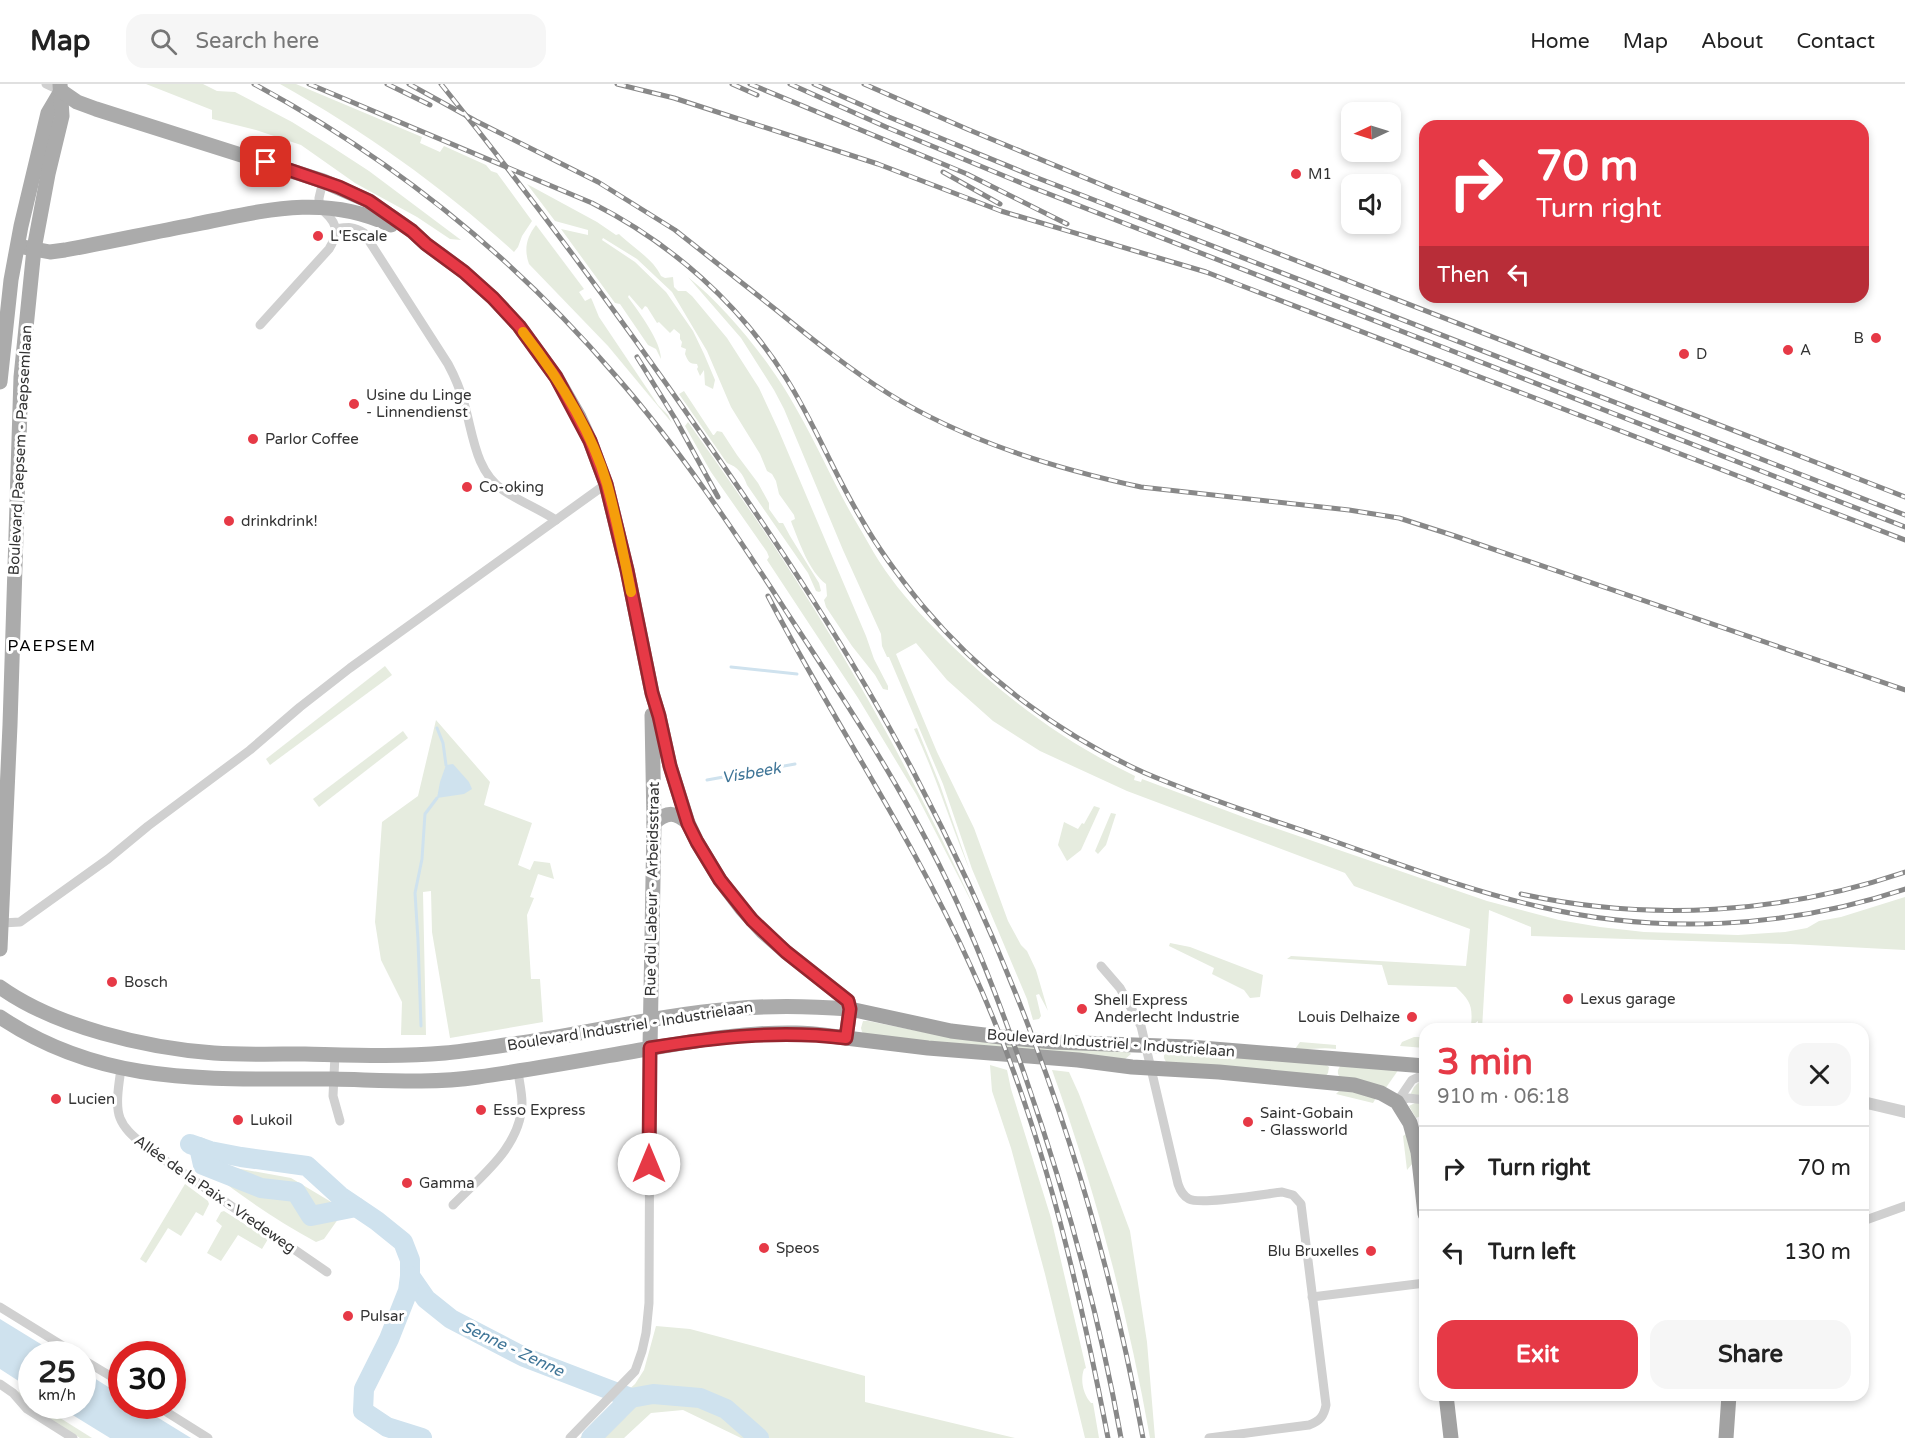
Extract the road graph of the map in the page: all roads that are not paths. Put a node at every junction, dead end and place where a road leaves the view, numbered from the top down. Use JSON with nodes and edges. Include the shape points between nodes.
{"nodes":[{"id":1,"x":46,"y":84,"type":"edge"},
{"id":2,"x":63,"y":86,"type":"edge"},
{"id":3,"x":323,"y":181,"type":"junction"},
{"id":4,"x":319,"y":207,"type":"junction"},
{"id":5,"x":336,"y":229,"type":"junction"},
{"id":6,"x":426,"y":244,"type":"junction"},
{"id":7,"x":18,"y":246,"type":"junction"},
{"id":8,"x":34,"y":249,"type":"junction"},
{"id":9,"x":260,"y":325,"type":"dead end"},
{"id":10,"x":0,"y":382,"type":"edge"},
{"id":11,"x":606,"y":484,"type":"junction"},
{"id":12,"x":556,"y":520,"type":"junction"},
{"id":13,"x":652,"y":693,"type":"junction"},
{"id":14,"x":672,"y":775,"type":"junction"},
{"id":15,"x":654,"y":780,"type":"junction"},
{"id":16,"x":654,"y":823,"type":"junction"},
{"id":17,"x":688,"y":824,"type":"junction"},
{"id":18,"x":2,"y":923,"type":"junction"},
{"id":19,"x":0,"y":949,"type":"edge"},
{"id":20,"x":1101,"y":966,"type":"dead end"},
{"id":21,"x":0,"y":987,"type":"edge"},
{"id":22,"x":850,"y":1009,"type":"junction"},
{"id":23,"x":0,"y":1017,"type":"edge"},
{"id":24,"x":651,"y":1020,"type":"junction"},
{"id":25,"x":846,"y":1038,"type":"junction"},
{"id":26,"x":1145,"y":1046,"type":"junction"},
{"id":27,"x":650,"y":1048,"type":"junction"},
{"id":28,"x":335,"y":1054,"type":"junction"},
{"id":29,"x":1419,"y":1066,"type":"edge"},
{"id":30,"x":1150,"y":1068,"type":"junction"},
{"id":31,"x":121,"y":1069,"type":"junction"},
{"id":32,"x":518,"y":1071,"type":"junction"},
{"id":33,"x":1419,"y":1077,"type":"edge"},
{"id":34,"x":334,"y":1079,"type":"junction"},
{"id":35,"x":1419,"y":1099,"type":"edge"},
{"id":36,"x":1397,"y":1102,"type":"junction"},
{"id":37,"x":1869,"y":1103,"type":"edge"},
{"id":38,"x":1905,"y":1112,"type":"edge"},
{"id":39,"x":340,"y":1121,"type":"dead end"},
{"id":40,"x":1419,"y":1148,"type":"edge"},
{"id":41,"x":453,"y":1205,"type":"dead end"},
{"id":42,"x":1905,"y":1206,"type":"edge"},
{"id":43,"x":1869,"y":1219,"type":"edge"},
{"id":44,"x":327,"y":1272,"type":"dead end"},
{"id":45,"x":1419,"y":1284,"type":"edge"},
{"id":46,"x":1312,"y":1296,"type":"junction"},
{"id":47,"x":0,"y":1307,"type":"edge"},
{"id":48,"x":55,"y":1341,"type":"edge"},
{"id":49,"x":0,"y":1384,"type":"edge"},
{"id":50,"x":1447,"y":1401,"type":"edge"},
{"id":51,"x":1729,"y":1401,"type":"edge"},
{"id":52,"x":178,"y":1419,"type":"edge"},
{"id":53,"x":1254,"y":1435,"type":"edge"},
{"id":54,"x":73,"y":1438,"type":"edge"},
{"id":55,"x":208,"y":1438,"type":"edge"},
{"id":56,"x":570,"y":1438,"type":"edge"},
{"id":57,"x":1209,"y":1438,"type":"edge"},
{"id":58,"x":1451,"y":1438,"type":"edge"},
{"id":59,"x":1726,"y":1438,"type":"edge"}],
"edges":[{"from":1,"to":2,"type":"street"},
{"from":2,"to":3,"type":"main road","via":[[77,102],[96,109]]},
{"from":2,"to":7,"type":"main road","name":"Boulevard Paepsem - Paepsemlaan","via":[[48,113]]},
{"from":2,"to":8,"type":"main road","name":"Boulevard Paepsem - Paepsemlaan","via":[[62,116]]},
{"from":3,"to":4,"type":"street"},
{"from":3,"to":6,"type":"main road","via":[[369,201]]},
{"from":4,"to":5,"type":"street"},
{"from":4,"to":6,"type":"main road","via":[[370,215]]},
{"from":4,"to":8,"type":"main road","via":[[279,208],[65,250]]},
{"from":5,"to":9,"type":"street","via":[[329,249]]},
{"from":5,"to":12,"type":"street","via":[[349,227],[364,232],[448,364],[485,471],[502,489]]},
{"from":6,"to":11,"type":"main road","via":[[479,285],[536,348],[579,417]]},
{"from":7,"to":8,"type":"main road"},
{"from":7,"to":10,"type":"main road","name":"Boulevard Paepsem - Paepsemlaan","via":[[10,280]]},
{"from":8,"to":18,"type":"main road","name":"Boulevard Paepsem - Paepsemlaan","via":[[20,389]]},
{"from":11,"to":12,"type":"street"},
{"from":11,"to":13,"type":"main road"},
{"from":12,"to":18,"type":"street","via":[[350,668],[108,859],[20,922]]},
{"from":13,"to":14,"type":"main road"},
{"from":13,"to":15,"type":"main road","name":"Rue du Labeur - Arbeidsstraat"},
{"from":14,"to":15,"type":"main road"},
{"from":14,"to":17,"type":"main road"},
{"from":15,"to":16,"type":"main road","name":"Rue du Labeur - Arbeidsstraat"},
{"from":16,"to":17,"type":"main road","via":[[672,814]]},
{"from":16,"to":24,"type":"main road","name":"Rue du Labeur - Arbeidsstraat"},
{"from":17,"to":22,"type":"main road","via":[[720,880],[742,909],[786,952],[840,993]]},
{"from":18,"to":19,"type":"main road","name":"Boulevard Paepsem - Paepsemlaan"},
{"from":20,"to":26,"type":"street","via":[[1120,988],[1141,1026]]},
{"from":21,"to":28,"type":"main road","name":"Boulevard Industriel - Industrielaan","via":[[46,1014],[160,1046],[215,1053]]},
{"from":22,"to":24,"type":"main road","name":"Boulevard Industriel - Industrielaan","via":[[762,1006]]},
{"from":22,"to":25,"type":"main road"},
{"from":22,"to":26,"type":"highway","name":"Boulevard Industriel - Industrielaan","via":[[951,1031],[1054,1042]]},
{"from":23,"to":31,"type":"main road","name":"Boulevard Industriel - Industrielaan","via":[[52,1046]]},
{"from":24,"to":27,"type":"main road","name":"Rue du Labeur - Arbeidsstraat"},
{"from":24,"to":28,"type":"main road","name":"Boulevard Industriel - Industrielaan","via":[[444,1053]]},
{"from":25,"to":27,"type":"main road","name":"Boulevard Industriel - Industrielaan","via":[[762,1034]]},
{"from":25,"to":30,"type":"highway","name":"Boulevard Industriel - Industrielaan"},
{"from":26,"to":29,"type":"highway","name":"Boulevard Industriel - Industrielaan"},
{"from":26,"to":30,"type":"street"},
{"from":27,"to":32,"type":"main road","name":"Boulevard Industriel - Industrielaan"},
{"from":27,"to":56,"type":"street","via":[[646,1333],[635,1371]]},
{"from":28,"to":34,"type":"street"},
{"from":30,"to":36,"type":"highway","name":"Boulevard Industriel - Industrielaan","via":[[1354,1085]]},
{"from":30,"to":46,"type":"street","via":[[1180,1191],[1188,1199],[1202,1201],[1282,1192],[1293,1195],[1301,1204]]},
{"from":31,"to":34,"type":"main road","name":"Boulevard Industriel - Industrielaan","via":[[184,1077]]},
{"from":31,"to":44,"type":"street","name":"Allée de la Paix - Vredeweg","via":[[118,1101],[120,1118],[128,1131]]},
{"from":32,"to":34,"type":"main road","name":"Boulevard Industriel - Industrielaan","via":[[424,1081]]},
{"from":32,"to":41,"type":"street","via":[[522,1105],[514,1135],[502,1155]]},
{"from":33,"to":36,"type":"street","via":[[1412,1080]]},
{"from":34,"to":39,"type":"street","via":[[333,1096]]},
{"from":35,"to":36,"type":"street","name":"Boulevard Industriel - Industrielaan"},
{"from":36,"to":40,"type":"highway"},
{"from":37,"to":38,"type":"street"},
{"from":42,"to":43,"type":"street"},
{"from":45,"to":46,"type":"street"},
{"from":46,"to":53,"type":"street","via":[[1326,1405],[1322,1418],[1309,1425]]},
{"from":47,"to":48,"type":"street"},
{"from":49,"to":54,"type":"street","via":[[27,1409]]},
{"from":50,"to":58,"type":"highway"},
{"from":51,"to":59,"type":"highway"},
{"from":52,"to":55,"type":"street"},
{"from":53,"to":57,"type":"street"}]}
